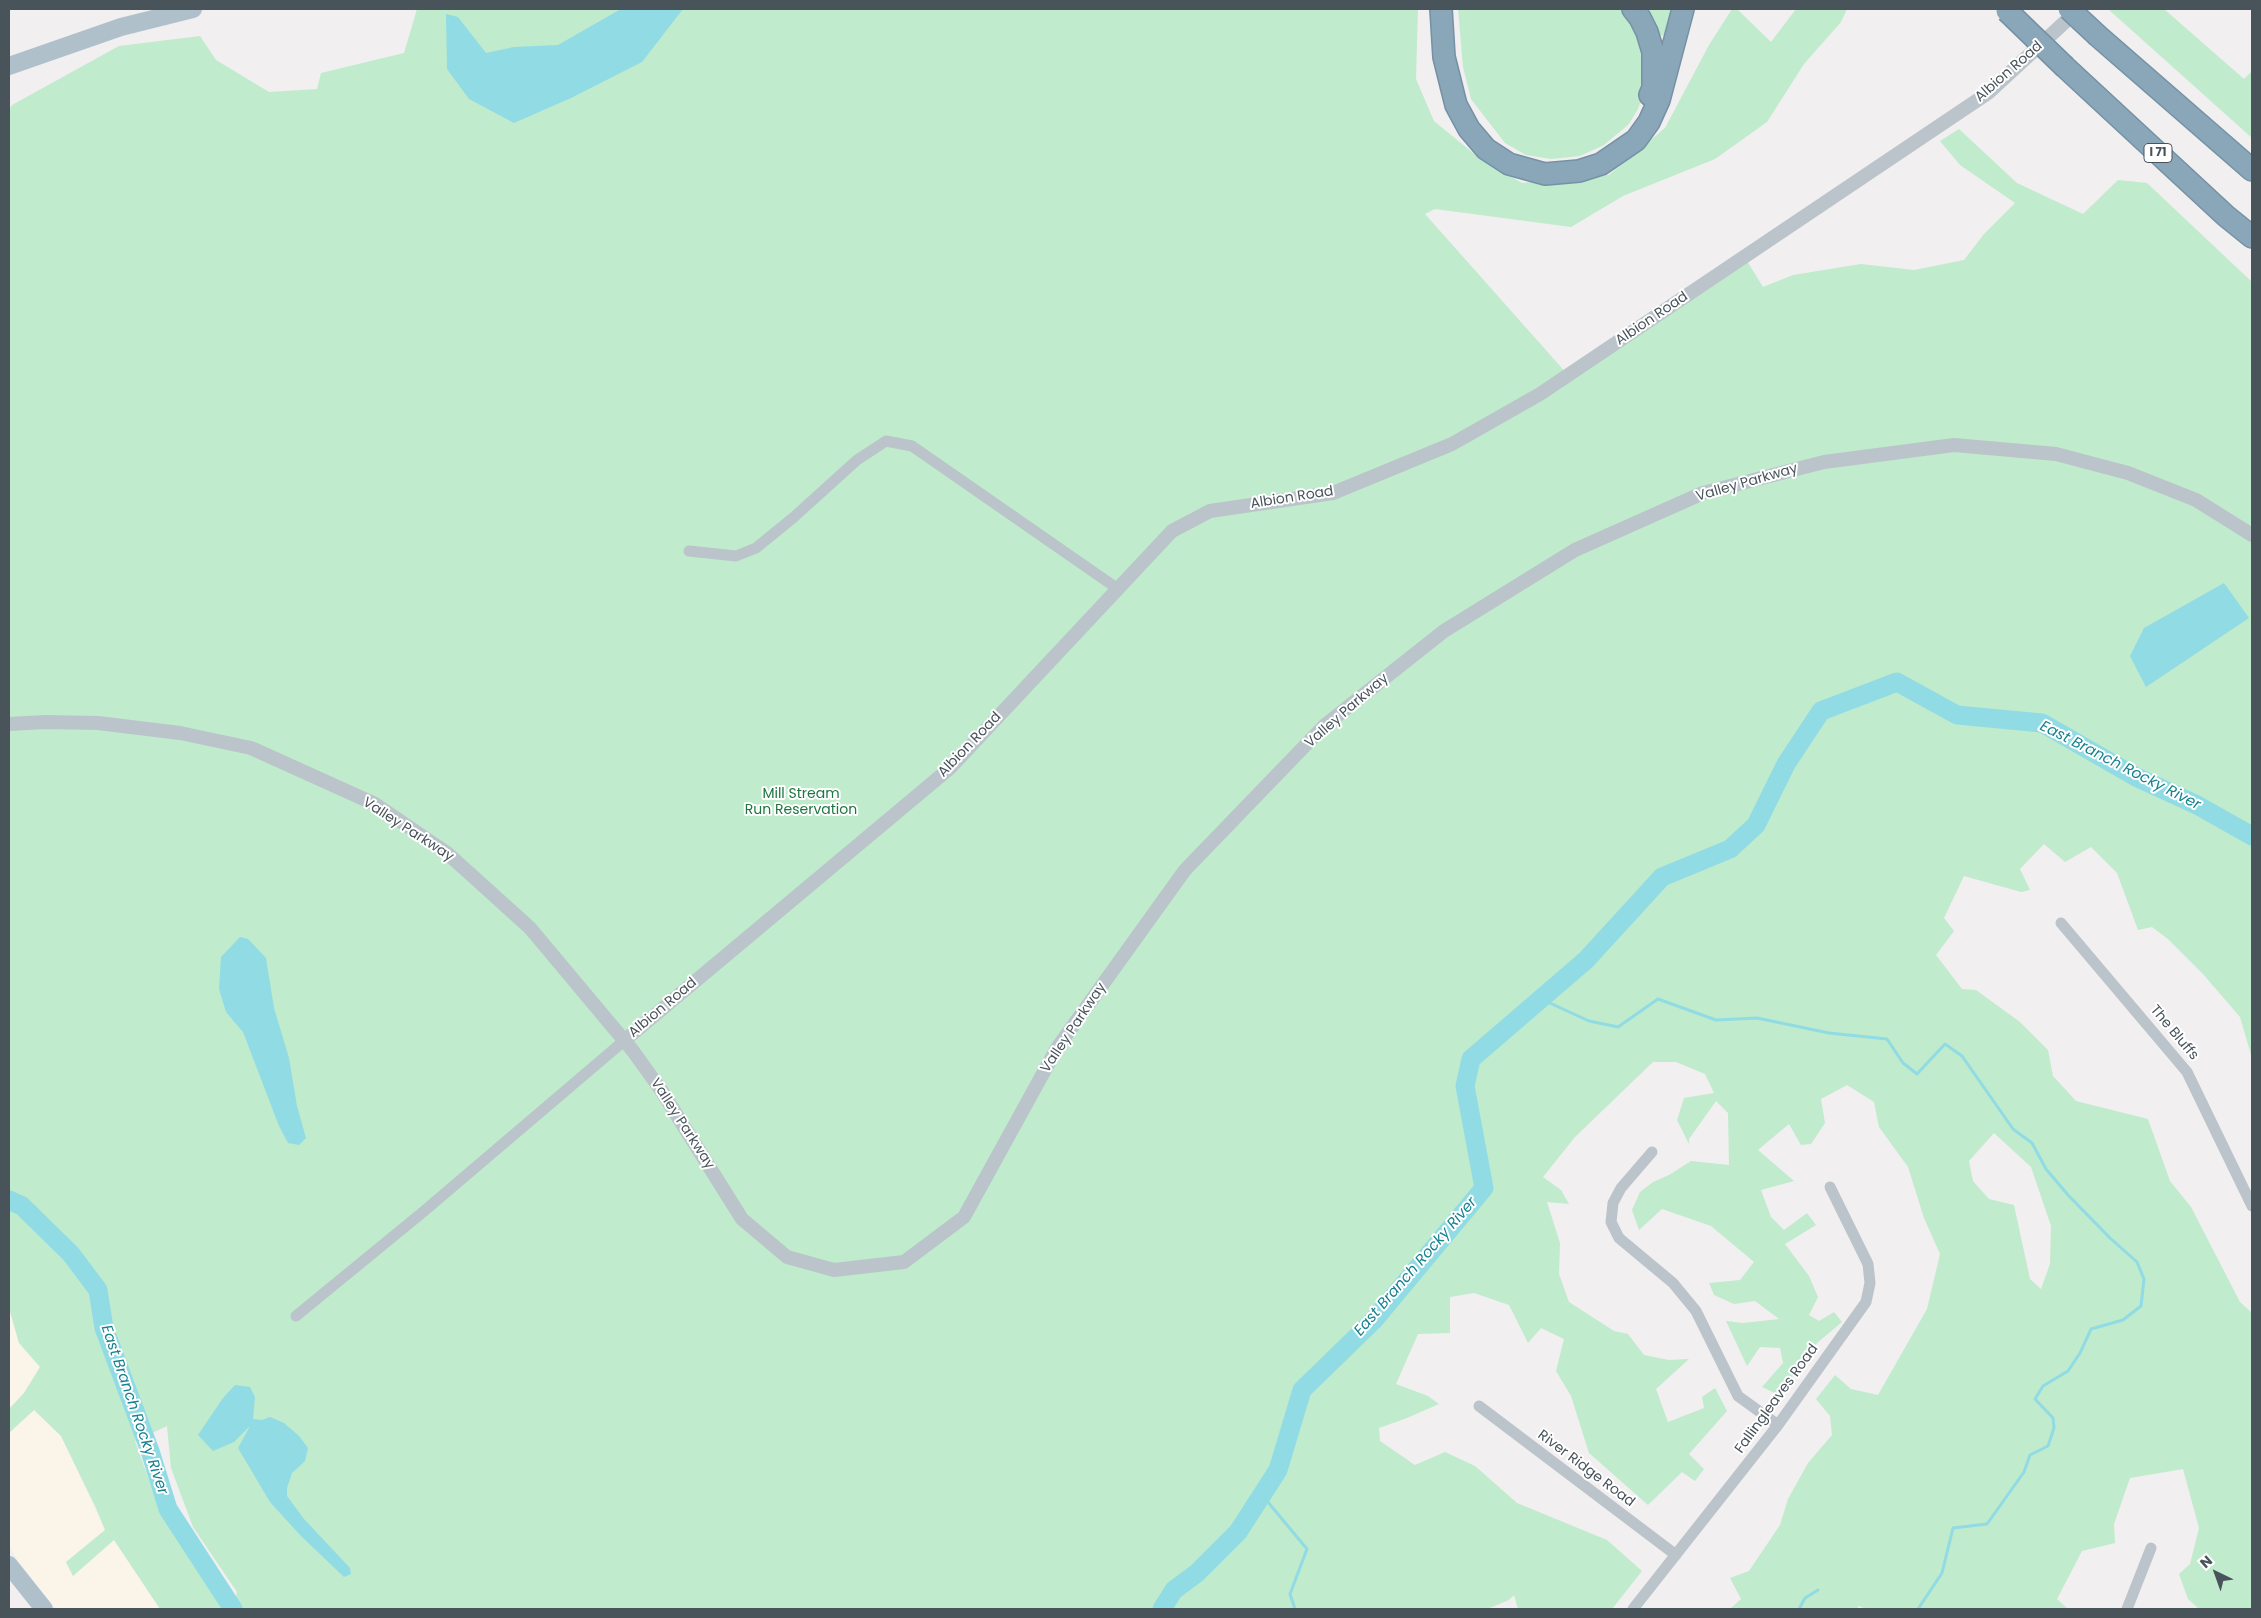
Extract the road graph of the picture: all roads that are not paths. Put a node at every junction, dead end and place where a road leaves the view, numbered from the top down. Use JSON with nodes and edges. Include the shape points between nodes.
{"nodes":[{"id":1,"x":193,"y":9,"type":"edge"},
{"id":2,"x":1441,"y":9,"type":"edge"},
{"id":3,"x":1449,"y":9,"type":"edge"},
{"id":4,"x":1633,"y":9,"type":"edge"},
{"id":5,"x":1683,"y":9,"type":"edge"},
{"id":6,"x":2069,"y":9,"type":"edge"},
{"id":7,"x":2079,"y":9,"type":"edge"},
{"id":8,"x":2006,"y":10,"type":"edge"},
{"id":9,"x":9,"y":66,"type":"edge"},
{"id":10,"x":2252,"y":170,"type":"edge"},
{"id":11,"x":2252,"y":237,"type":"edge"},
{"id":12,"x":2252,"y":535,"type":"edge"},
{"id":13,"x":689,"y":550,"type":"dead end"},
{"id":14,"x":1118,"y":589,"type":"junction"},
{"id":15,"x":9,"y":724,"type":"edge"},
{"id":16,"x":2060,"y":922,"type":"dead end"},
{"id":17,"x":625,"y":1040,"type":"junction"},
{"id":18,"x":1652,"y":1152,"type":"dead end"},
{"id":19,"x":1830,"y":1187,"type":"dead end"},
{"id":20,"x":2252,"y":1206,"type":"edge"},
{"id":21,"x":296,"y":1316,"type":"dead end"},
{"id":22,"x":1480,"y":1406,"type":"dead end"},
{"id":23,"x":1778,"y":1425,"type":"junction"},
{"id":24,"x":2151,"y":1548,"type":"dead end"},
{"id":25,"x":1676,"y":1555,"type":"junction"},
{"id":26,"x":9,"y":1565,"type":"edge"},
{"id":27,"x":44,"y":1609,"type":"edge"},
{"id":28,"x":1633,"y":1609,"type":"edge"},
{"id":29,"x":2127,"y":1609,"type":"edge"}],
"edges":[{"from":1,"to":9,"type":"main road","via":[[121,27]]},
{"from":2,"to":5,"type":"highway","via":[[1444,57],[1456,105],[1468,129],[1486,149],[1510,164],[1545,174],[1579,172],[1601,164],[1636,140],[1659,100]]},
{"from":3,"to":4,"type":"highway","via":[[1463,95],[1483,130],[1509,153],[1530,162],[1552,165],[1600,155],[1632,129],[1645,108],[1653,88],[1653,52],[1640,18]]},
{"from":6,"to":10,"type":"highway","bridge":true},
{"from":7,"to":14,"type":"street","name":"Albion Road","via":[[1988,93],[1540,394],[1452,444],[1333,493],[1210,511],[1172,531]]},
{"from":8,"to":11,"type":"highway","number":"I 71","bridge":true},
{"from":12,"to":17,"type":"street","name":"Valley Parkway","via":[[2196,500],[2128,472],[2056,454],[1954,446],[1824,462],[1703,493],[1575,550],[1444,631],[1324,726],[1185,870],[1057,1048],[964,1217],[904,1262],[834,1270],[787,1257],[742,1218],[662,1090]]},
{"from":13,"to":14,"type":"street","via":[[736,556],[756,548],[857,460],[886,441],[912,446]]},
{"from":14,"to":17,"type":"street","name":"Albion Road","via":[[950,768]]},
{"from":15,"to":17,"type":"street","name":"Valley Parkway","via":[[98,723],[180,733],[242,746],[375,804],[447,853],[530,928]]},
{"from":16,"to":20,"type":"street","name":"The Bluffs","via":[[2187,1072]]},
{"from":17,"to":21,"type":"street"},
{"from":18,"to":23,"type":"street","via":[[1620,1188],[1612,1203],[1610,1222],[1619,1238],[1673,1283],[1696,1311],[1738,1396]]},
{"from":19,"to":23,"type":"street","name":"Fallingleaves Road","via":[[1868,1264],[1870,1283],[1866,1302]]},
{"from":22,"to":25,"type":"street","name":"River Ridge Road"},
{"from":23,"to":25,"type":"street","name":"Fallingleaves Road"},
{"from":24,"to":29,"type":"street"},
{"from":25,"to":28,"type":"street","name":"Fallingleaves Road"},
{"from":26,"to":27,"type":"main road"}]}
